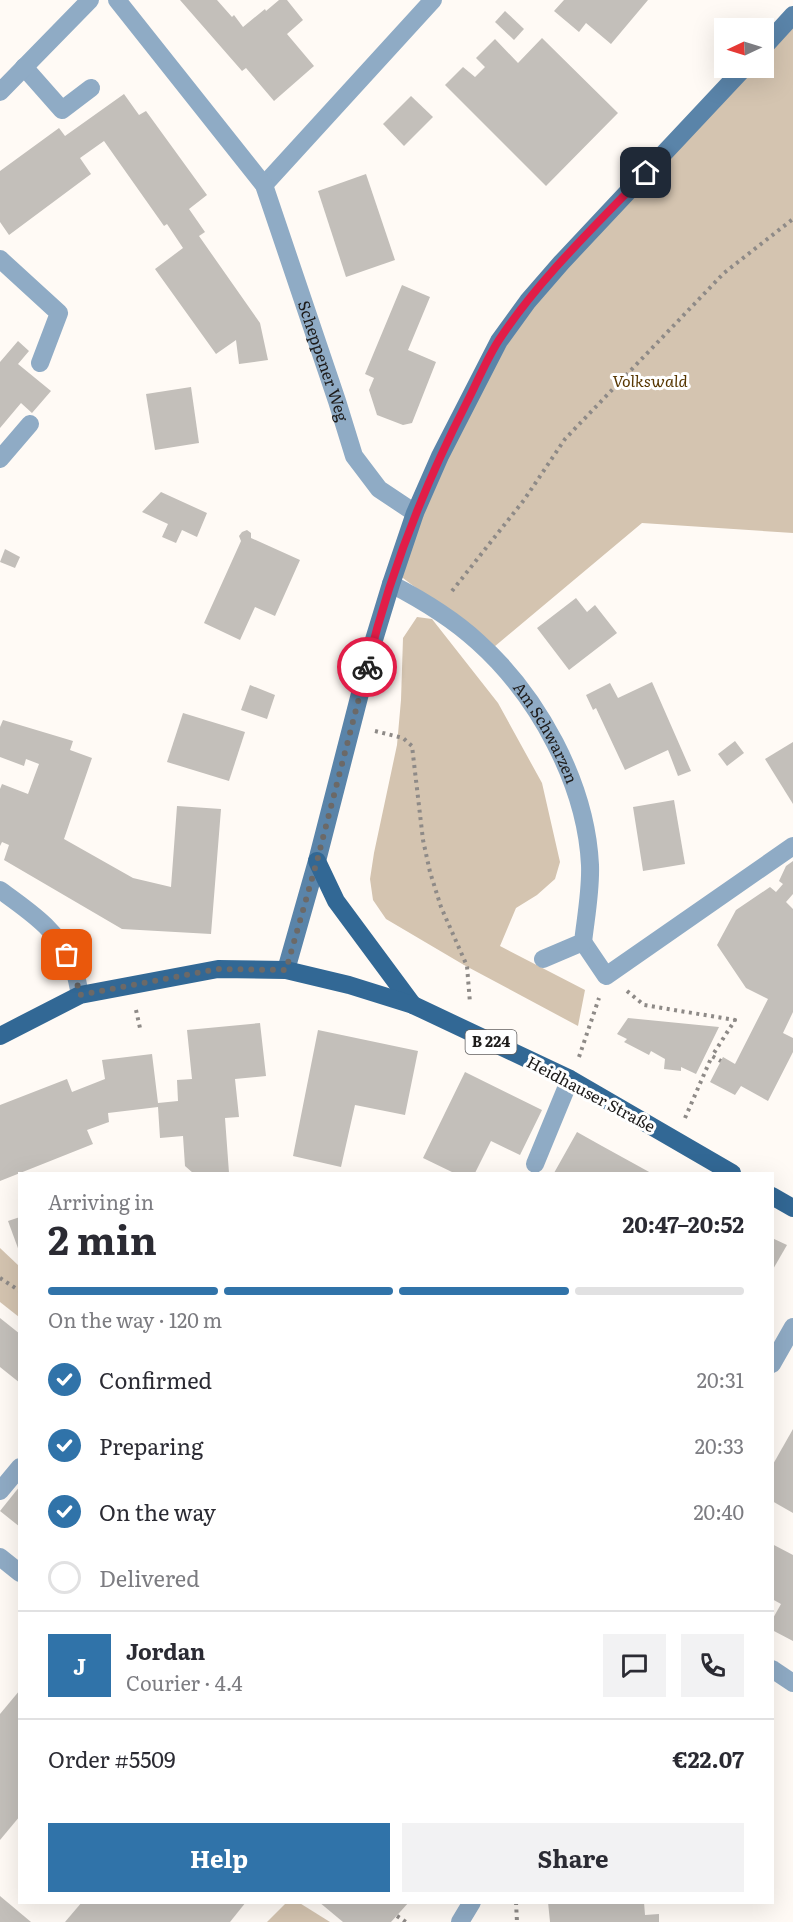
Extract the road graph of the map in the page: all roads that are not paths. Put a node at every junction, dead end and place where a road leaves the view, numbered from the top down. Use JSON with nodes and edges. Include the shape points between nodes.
{"nodes":[{"id":1,"x":90,"y":0,"type":"edge"},
{"id":2,"x":117,"y":0,"type":"edge"},
{"id":3,"x":433,"y":0,"type":"edge"},
{"id":4,"x":793,"y":15,"type":"edge"},
{"id":5,"x":774,"y":36,"type":"edge"},
{"id":6,"x":24,"y":67,"type":"junction"},
{"id":7,"x":735,"y":78,"type":"edge"},
{"id":8,"x":90,"y":88,"type":"dead end"},
{"id":9,"x":0,"y":92,"type":"edge"},
{"id":10,"x":264,"y":185,"type":"junction"},
{"id":11,"x":0,"y":259,"type":"edge"},
{"id":12,"x":40,"y":363,"type":"dead end"},
{"id":13,"x":30,"y":424,"type":"dead end"},
{"id":14,"x":0,"y":459,"type":"edge"},
{"id":15,"x":416,"y":513,"type":"junction"},
{"id":16,"x":391,"y":584,"type":"junction"},
{"id":17,"x":793,"y":846,"type":"edge"},
{"id":18,"x":317,"y":861,"type":"junction"},
{"id":19,"x":0,"y":890,"type":"edge"},
{"id":20,"x":583,"y":942,"type":"junction"},
{"id":21,"x":543,"y":959,"type":"dead end"},
{"id":22,"x":286,"y":970,"type":"junction"},
{"id":23,"x":80,"y":995,"type":"junction"},
{"id":24,"x":413,"y":1005,"type":"junction"},
{"id":25,"x":0,"y":1036,"type":"edge"},
{"id":26,"x":570,"y":1079,"type":"junction"},
{"id":27,"x":535,"y":1164,"type":"dead end"},
{"id":28,"x":730,"y":1172,"type":"edge"},
{"id":29,"x":774,"y":1197,"type":"edge"},
{"id":30,"x":793,"y":1208,"type":"edge"},
{"id":31,"x":793,"y":1327,"type":"edge"},
{"id":32,"x":774,"y":1360,"type":"edge"},
{"id":33,"x":18,"y":1469,"type":"edge"},
{"id":34,"x":0,"y":1491,"type":"edge"},
{"id":35,"x":0,"y":1557,"type":"edge"},
{"id":36,"x":18,"y":1571,"type":"edge"},
{"id":37,"x":774,"y":1670,"type":"edge"},
{"id":38,"x":793,"y":1683,"type":"edge"},
{"id":39,"x":471,"y":1904,"type":"edge"},
{"id":40,"x":460,"y":1922,"type":"edge"}],
"edges":[{"from":1,"to":6,"type":"street"},
{"from":2,"to":10,"type":"street","name":"Scheppener Weg"},
{"from":3,"to":10,"type":"street"},
{"from":4,"to":5,"type":"main road"},
{"from":6,"to":8,"type":"street","via":[[62,110]]},
{"from":6,"to":9,"type":"street"},
{"from":7,"to":15,"type":"main road","via":[[561,263],[510,325],[440,456]]},
{"from":10,"to":15,"type":"street","name":"Scheppener Weg","via":[[354,456],[379,489]]},
{"from":11,"to":12,"type":"street","via":[[59,313]]},
{"from":13,"to":14,"type":"street"},
{"from":15,"to":16,"type":"main road"},
{"from":16,"to":18,"type":"main road"},
{"from":16,"to":20,"type":"street","name":"Am Schwarzen","via":[[436,610],[478,642],[514,681],[546,725],[572,778],[587,836],[590,889]]},
{"from":17,"to":20,"type":"street","via":[[606,976]]},
{"from":18,"to":22,"type":"main road"},
{"from":18,"to":24,"type":"main road","via":[[336,901]]},
{"from":19,"to":23,"type":"street","via":[[35,916],[60,942],[73,967]]},
{"from":20,"to":21,"type":"street"},
{"from":22,"to":23,"type":"main road","name":"Heidhauser Straße","number":"B 224","via":[[218,969]]},
{"from":22,"to":24,"type":"main road","name":"Heidhauser Straße","number":"B 224"},
{"from":23,"to":25,"type":"main road","name":"Heidhauser Straße","number":"B 224"},
{"from":24,"to":26,"type":"main road","name":"Heidhauser Straße","number":"B 224"},
{"from":26,"to":27,"type":"street"},
{"from":26,"to":28,"type":"main road","name":"Heidhauser Straße","number":"B 224"},
{"from":29,"to":30,"type":"main road"},
{"from":31,"to":32,"type":"street"},
{"from":33,"to":34,"type":"street"},
{"from":35,"to":36,"type":"street"},
{"from":37,"to":38,"type":"street"},
{"from":39,"to":40,"type":"street"}]}
